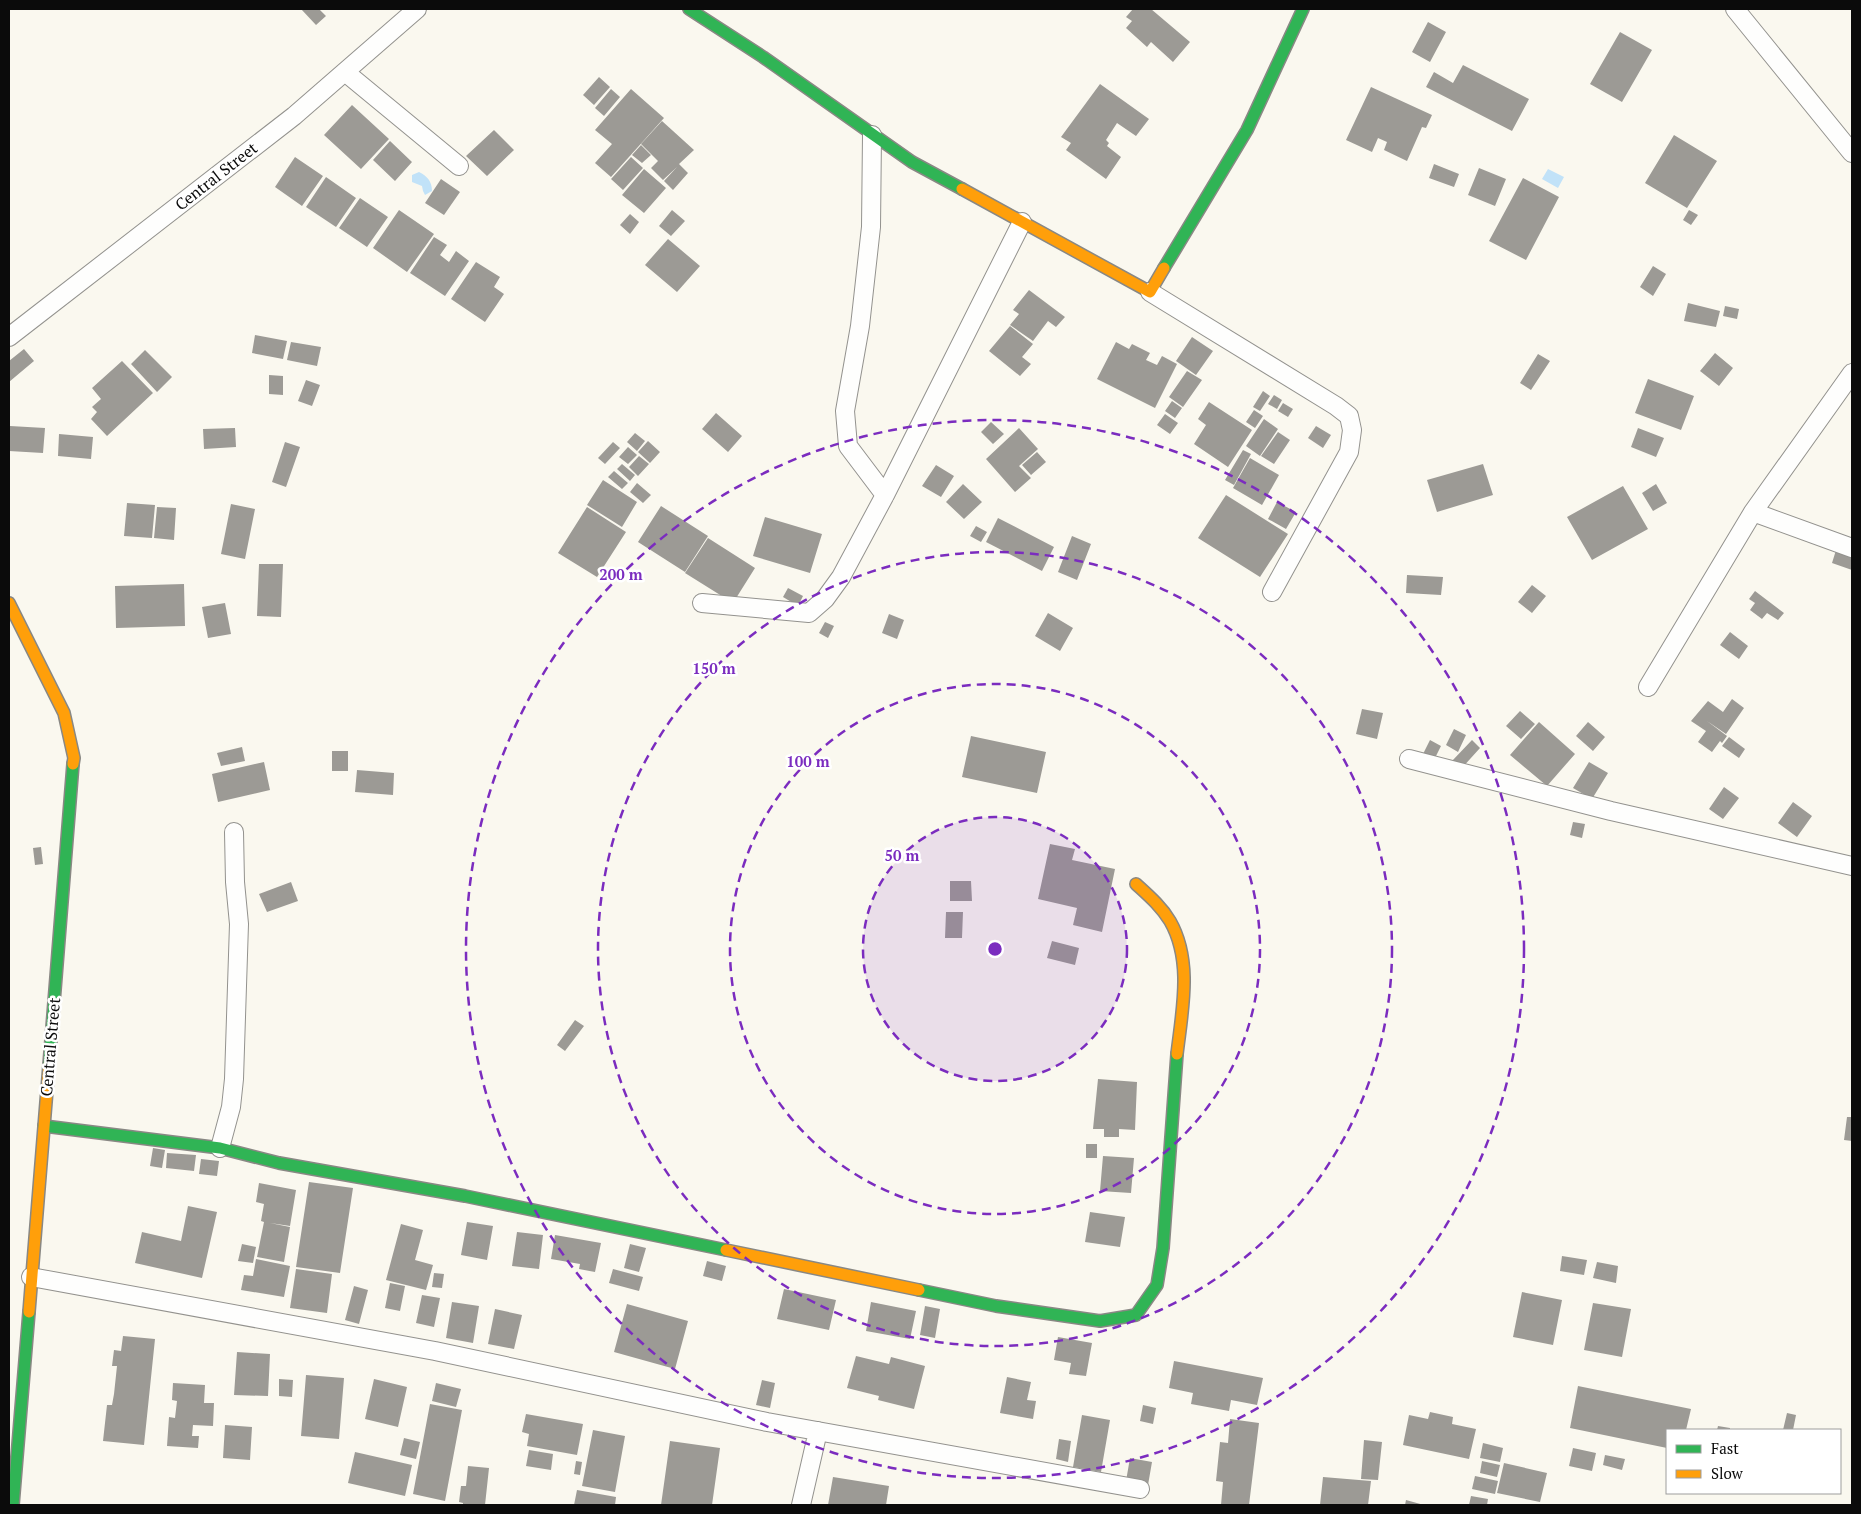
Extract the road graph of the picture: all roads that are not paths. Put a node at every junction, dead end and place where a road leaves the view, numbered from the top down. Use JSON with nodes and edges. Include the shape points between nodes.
{"nodes":[{"id":1,"x":417,"y":9,"type":"edge"},
{"id":2,"x":689,"y":9,"type":"edge"},
{"id":3,"x":1304,"y":9,"type":"edge"},
{"id":4,"x":1735,"y":9,"type":"edge"},
{"id":5,"x":345,"y":72,"type":"junction"},
{"id":6,"x":872,"y":135,"type":"junction"},
{"id":7,"x":1852,"y":153,"type":"edge"},
{"id":8,"x":459,"y":166,"type":"dead end"},
{"id":9,"x":1022,"y":222,"type":"junction"},
{"id":10,"x":1150,"y":292,"type":"junction"},
{"id":11,"x":9,"y":336,"type":"edge"},
{"id":12,"x":1852,"y":373,"type":"edge"},
{"id":13,"x":885,"y":495,"type":"junction"},
{"id":14,"x":1753,"y":512,"type":"junction"},
{"id":15,"x":1852,"y":548,"type":"edge"},
{"id":16,"x":1272,"y":592,"type":"dead end"},
{"id":17,"x":702,"y":603,"type":"dead end"},
{"id":18,"x":11,"y":612,"type":"edge"},
{"id":19,"x":1648,"y":687,"type":"dead end"},
{"id":20,"x":1409,"y":759,"type":"dead end"},
{"id":21,"x":234,"y":832,"type":"dead end"},
{"id":22,"x":1852,"y":866,"type":"edge"},
{"id":23,"x":1136,"y":884,"type":"dead end"},
{"id":24,"x":44,"y":1126,"type":"junction"},
{"id":25,"x":220,"y":1148,"type":"junction"},
{"id":26,"x":31,"y":1277,"type":"junction"},
{"id":27,"x":818,"y":1431,"type":"junction"},
{"id":28,"x":12,"y":1462,"type":"edge"},
{"id":29,"x":1140,"y":1489,"type":"dead end"},
{"id":30,"x":13,"y":1505,"type":"edge"},
{"id":31,"x":801,"y":1505,"type":"edge"}],
"edges":[{"from":1,"to":5,"type":"street","name":"Central Street"},
{"from":2,"to":6,"type":"street"},
{"from":3,"to":10,"type":"street","via":[[1248,130]]},
{"from":4,"to":7,"type":"street"},
{"from":5,"to":8,"type":"street"},
{"from":5,"to":11,"type":"street","name":"Central Street","via":[[294,116]]},
{"from":6,"to":9,"type":"street","via":[[912,162]]},
{"from":6,"to":13,"type":"street","via":[[871,226],[860,326],[845,411],[848,446]]},
{"from":9,"to":10,"type":"street"},
{"from":9,"to":13,"type":"street"},
{"from":10,"to":16,"type":"street","via":[[1349,416],[1352,430],[1349,452]]},
{"from":12,"to":14,"type":"street"},
{"from":13,"to":17,"type":"street","via":[[826,599],[809,613]]},
{"from":14,"to":15,"type":"street"},
{"from":14,"to":19,"type":"street"},
{"from":18,"to":24,"type":"street","name":"Central Street","via":[[64,713],[74,758]]},
{"from":20,"to":22,"type":"street","via":[[1611,811]]},
{"from":21,"to":25,"type":"street","via":[[234,882],[239,924],[234,1079],[231,1108]]},
{"from":23,"to":25,"type":"street","via":[[1157,903],[1170,921],[1184,967],[1184,984],[1158,1285],[1136,1315],[1100,1321],[996,1306],[465,1196],[279,1163]]},
{"from":24,"to":25,"type":"street"},
{"from":24,"to":26,"type":"street","name":"Central Street"},
{"from":26,"to":27,"type":"street","via":[[435,1351]]},
{"from":26,"to":28,"type":"street","name":"Central Street"},
{"from":27,"to":29,"type":"street"},
{"from":27,"to":31,"type":"street"},
{"from":28,"to":30,"type":"street","name":"Central Street"}]}
